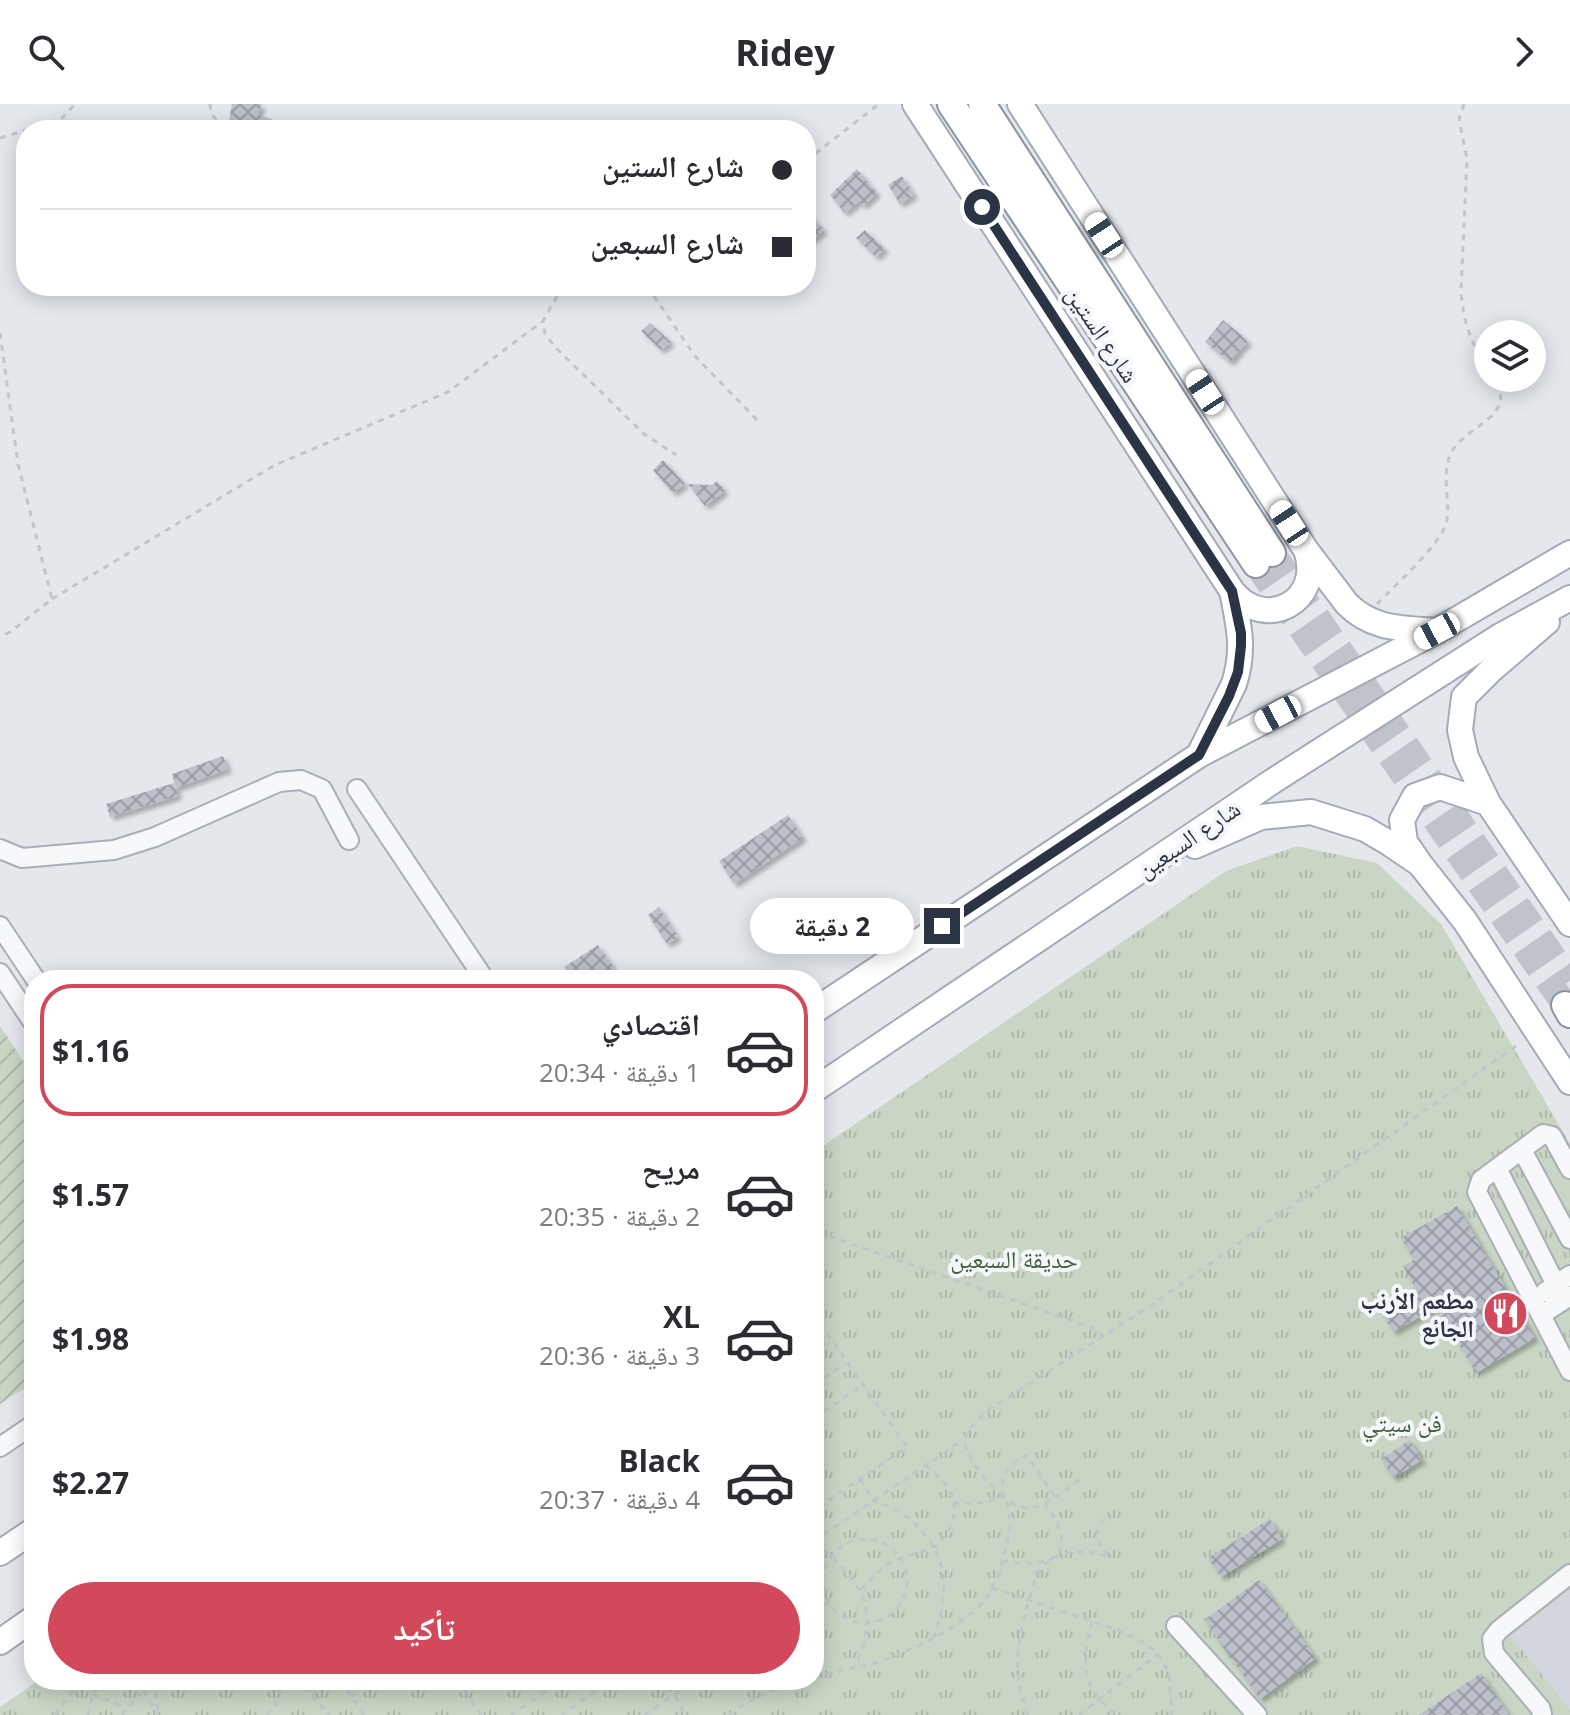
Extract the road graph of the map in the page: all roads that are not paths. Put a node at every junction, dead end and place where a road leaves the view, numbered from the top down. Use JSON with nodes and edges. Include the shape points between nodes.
{"nodes":[{"id":1,"x":915,"y":104,"type":"edge"},
{"id":2,"x":951,"y":104,"type":"edge"},
{"id":3,"x":982,"y":104,"type":"edge"},
{"id":4,"x":1020,"y":104,"type":"edge"},
{"id":5,"x":1306,"y":550,"type":"junction"},
{"id":6,"x":1570,"y":553,"type":"edge"},
{"id":7,"x":1232,"y":591,"type":"junction"},
{"id":8,"x":1570,"y":600,"type":"edge"},
{"id":9,"x":1437,"y":631,"type":"junction"},
{"id":10,"x":1199,"y":755,"type":"junction"},
{"id":11,"x":357,"y":789,"type":"dead end"},
{"id":12,"x":1488,"y":803,"type":"junction"},
{"id":13,"x":349,"y":840,"type":"dead end"},
{"id":14,"x":0,"y":849,"type":"edge"},
{"id":15,"x":1420,"y":864,"type":"junction"},
{"id":16,"x":1141,"y":869,"type":"junction"},
{"id":17,"x":1570,"y":924,"type":"edge"},
{"id":18,"x":0,"y":926,"type":"edge"},
{"id":19,"x":29,"y":970,"type":"edge"},
{"id":20,"x":478,"y":970,"type":"edge"},
{"id":21,"x":0,"y":973,"type":"edge"},
{"id":22,"x":824,"y":1004,"type":"edge"},
{"id":23,"x":24,"y":1009,"type":"edge"},
{"id":24,"x":1570,"y":1082,"type":"edge"},
{"id":25,"x":824,"y":1083,"type":"edge"},
{"id":26,"x":1522,"y":1150,"type":"junction"},
{"id":27,"x":1497,"y":1168,"type":"junction"},
{"id":28,"x":1570,"y":1169,"type":"edge"},
{"id":29,"x":1570,"y":1239,"type":"edge"},
{"id":30,"x":1565,"y":1285,"type":"edge"},
{"id":31,"x":1537,"y":1307,"type":"junction"},
{"id":32,"x":1563,"y":1338,"type":"edge"},
{"id":33,"x":1570,"y":1371,"type":"edge"},
{"id":34,"x":24,"y":1431,"type":"edge"},
{"id":35,"x":0,"y":1447,"type":"edge"},
{"id":36,"x":24,"y":1537,"type":"edge"},
{"id":37,"x":0,"y":1553,"type":"edge"},
{"id":38,"x":1570,"y":1574,"type":"edge"},
{"id":39,"x":24,"y":1625,"type":"edge"},
{"id":40,"x":1176,"y":1626,"type":"dead end"},
{"id":41,"x":0,"y":1642,"type":"edge"},
{"id":42,"x":1257,"y":1715,"type":"edge"},
{"id":43,"x":1542,"y":1715,"type":"edge"}],
"edges":[{"from":1,"to":7,"type":"main road","name":"شارع الستين"},
{"from":2,"to":3,"type":"highway","name":"شارع الستين","via":[[1264,558]]},
{"from":4,"to":5,"type":"main road"},
{"from":5,"to":7,"type":"main road","via":[[1309,581],[1289,605],[1258,609]]},
{"from":5,"to":9,"type":"main road","via":[[1363,618],[1384,626]]},
{"from":6,"to":9,"type":"main road"},
{"from":7,"to":10,"type":"main road","name":"شارع الستين","via":[[1241,633],[1238,672]]},
{"from":8,"to":12,"type":"main road","via":[[1464,697],[1460,730],[1466,757]]},
{"from":8,"to":16,"type":"main road","name":"شارع السبعين","via":[[1487,644]]},
{"from":9,"to":10,"type":"main road"},
{"from":10,"to":22,"type":"main road"},
{"from":11,"to":20,"type":"street"},
{"from":12,"to":15,"type":"main road","via":[[1440,787],[1415,796],[1402,820],[1405,842]]},
{"from":12,"to":17,"type":"main road"},
{"from":13,"to":14,"type":"street","via":[[322,789],[301,780],[279,782],[114,850],[22,858]]},
{"from":15,"to":16,"type":"main road","via":[[1365,829],[1311,812],[1261,817]]},
{"from":15,"to":24,"type":"main road","via":[[1465,921]]},
{"from":16,"to":25,"type":"main road","name":"شارع السبعين"},
{"from":18,"to":19,"type":"street"},
{"from":21,"to":23,"type":"street"},
{"from":26,"to":27,"type":"street"},
{"from":26,"to":28,"type":"street","via":[[1543,1134],[1552,1136]]},
{"from":26,"to":29,"type":"street"},
{"from":27,"to":30,"type":"street"},
{"from":27,"to":31,"type":"street","via":[[1481,1180],[1477,1192]]},
{"from":30,"to":31,"type":"street"},
{"from":31,"to":32,"type":"street"},
{"from":32,"to":33,"type":"street"},
{"from":34,"to":35,"type":"street"},
{"from":36,"to":37,"type":"main road"},
{"from":38,"to":43,"type":"street","via":[[1492,1639],[1494,1653]]},
{"from":39,"to":41,"type":"main road"},
{"from":40,"to":42,"type":"street"}]}
